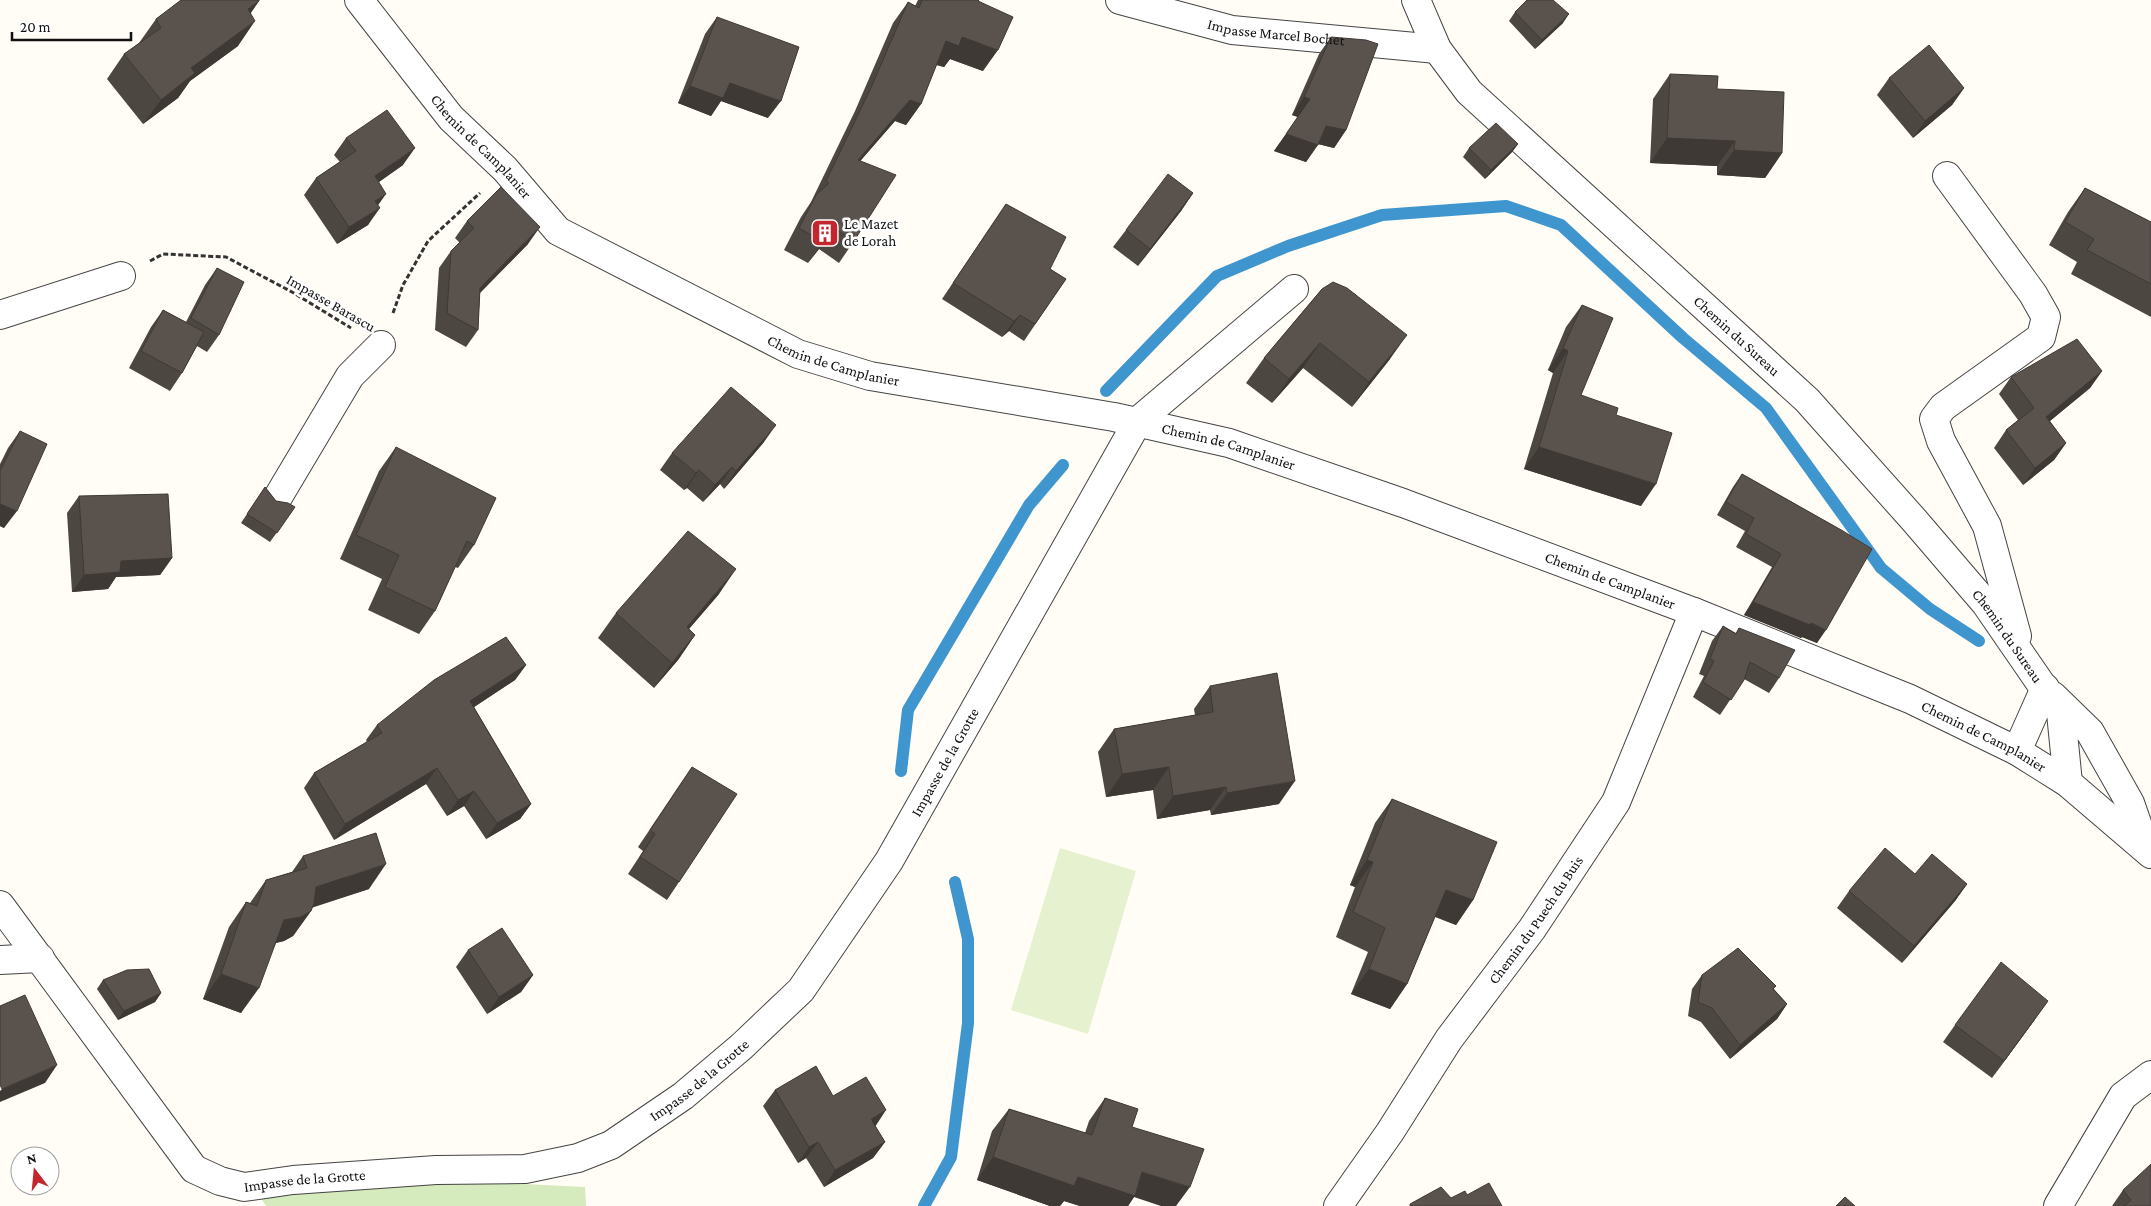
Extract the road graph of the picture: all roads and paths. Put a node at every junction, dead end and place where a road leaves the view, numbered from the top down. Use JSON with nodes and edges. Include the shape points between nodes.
{"nodes":[{"id":1,"x":359,"y":0,"type":"edge"},
{"id":2,"x":1120,"y":0,"type":"edge"},
{"id":3,"x":1416,"y":0,"type":"edge"},
{"id":4,"x":1437,"y":49,"type":"junction"},
{"id":5,"x":505,"y":169,"type":"junction"},
{"id":6,"x":1947,"y":176,"type":"dead end"},
{"id":7,"x":121,"y":276,"type":"joint"},
{"id":8,"x":1294,"y":289,"type":"dead end"},
{"id":9,"x":0,"y":315,"type":"edge"},
{"id":10,"x":381,"y":345,"type":"junction"},
{"id":11,"x":1138,"y":421,"type":"junction"},
{"id":12,"x":278,"y":497,"type":"dead end"},
{"id":13,"x":1694,"y":612,"type":"junction"},
{"id":14,"x":2023,"y":657,"type":"junction"},
{"id":15,"x":2045,"y":688,"type":"junction"},
{"id":16,"x":2017,"y":751,"type":"junction"},
{"id":17,"x":2068,"y":783,"type":"junction"},
{"id":18,"x":2149,"y":852,"type":"edge"},
{"id":19,"x":0,"y":905,"type":"edge"},
{"id":20,"x":40,"y":958,"type":"junction"},
{"id":21,"x":0,"y":960,"type":"edge"},
{"id":22,"x":2151,"y":1075,"type":"edge"},
{"id":23,"x":1338,"y":1206,"type":"edge"},
{"id":24,"x":2058,"y":1206,"type":"edge"}],
"edges":[{"from":1,"to":5,"type":"street","name":"Chemin de Camplanier","via":[[451,118]]},
{"from":2,"to":4,"type":"street","name":"Impasse Marcel Bochet","via":[[1232,30]]},
{"from":3,"to":4,"type":"street","name":"Chemin du Sureau"},
{"from":4,"to":14,"type":"street","name":"Chemin du Sureau","via":[[1468,92],[1807,400],[1986,604]]},
{"from":5,"to":10,"type":"path","name":"Impasse Barascu","via":[[428,241],[403,285]]},
{"from":5,"to":11,"type":"street","name":"Chemin de Camplanier","via":[[558,232],[798,354],[870,376]]},
{"from":6,"to":14,"type":"street","via":[[2033,294],[2046,317],[2041,337],[1943,407],[1934,419],[1940,441],[1987,526]]},
{"from":7,"to":9,"type":"street"},
{"from":7,"to":10,"type":"path","name":"Impasse Barascu","via":[[163,254],[226,257]]},
{"from":8,"to":11,"type":"street"},
{"from":10,"to":12,"type":"street","via":[[350,376]]},
{"from":11,"to":13,"type":"street","name":"Chemin de Camplanier","via":[[1229,443],[1403,503]]},
{"from":11,"to":20,"type":"street","name":"Impasse de la Grotte","via":[[889,861],[801,990],[683,1096],[611,1145],[578,1158],[526,1169],[436,1170],[293,1180],[244,1187],[220,1181],[194,1169]]},
{"from":13,"to":16,"type":"street","name":"Chemin de Camplanier","via":[[1910,700]]},
{"from":13,"to":23,"type":"street","name":"Chemin du Puech du Buis","via":[[1616,802],[1532,929],[1449,1039]]},
{"from":14,"to":15,"type":"street","name":"Chemin du Sureau"},
{"from":15,"to":16,"type":"street","name":"Chemin du Sureau"},
{"from":15,"to":17,"type":"street","name":"Chemin du Sureau","via":[[2061,713]]},
{"from":15,"to":18,"type":"street","name":"Chemin du Sureau","via":[[2090,732],[2130,803]]},
{"from":16,"to":17,"type":"street","name":"Chemin de Camplanier"},
{"from":17,"to":18,"type":"street","name":"Chemin de Camplanier"},
{"from":19,"to":20,"type":"street","name":"Impasse de la Grotte"},
{"from":20,"to":21,"type":"street"},
{"from":22,"to":24,"type":"street","via":[[2123,1096]]}]}
